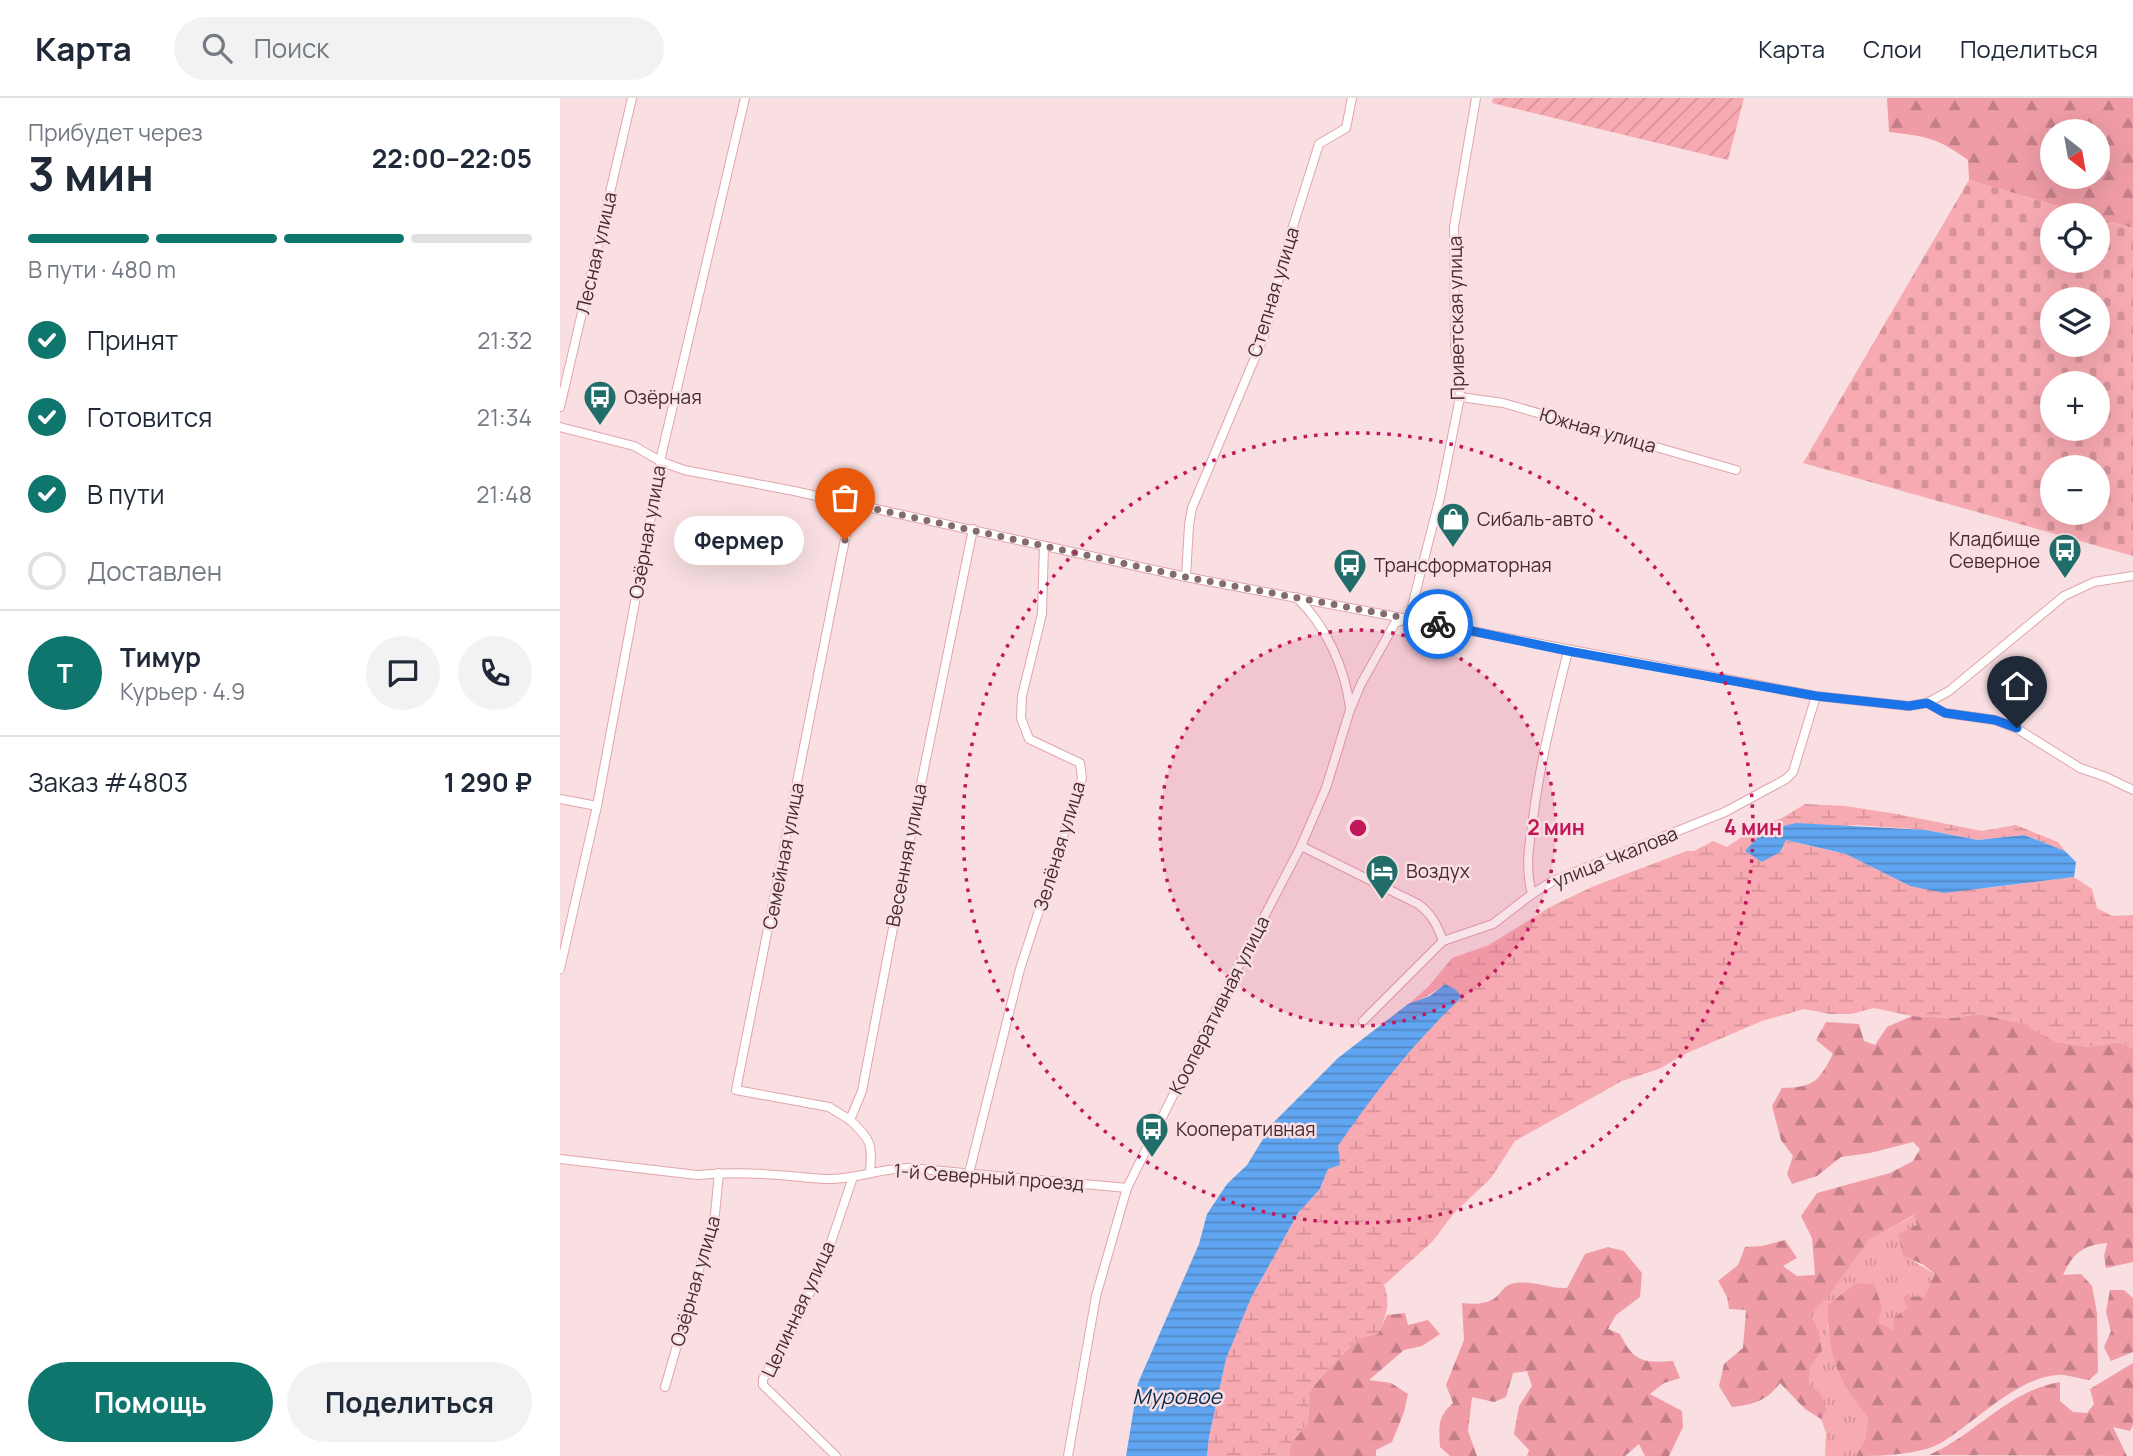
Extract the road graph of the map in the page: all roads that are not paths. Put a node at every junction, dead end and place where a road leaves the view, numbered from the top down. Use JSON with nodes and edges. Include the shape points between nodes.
{"nodes":[{"id":1,"x":632,"y":98,"type":"edge"},
{"id":2,"x":745,"y":98,"type":"edge"},
{"id":3,"x":1352,"y":98,"type":"edge"},
{"id":4,"x":1476,"y":98,"type":"edge"},
{"id":5,"x":1460,"y":397,"type":"junction"},
{"id":6,"x":560,"y":407,"type":"edge"},
{"id":7,"x":560,"y":427,"type":"edge"},
{"id":8,"x":660,"y":461,"type":"junction"},
{"id":9,"x":1735,"y":470,"type":"dead end"},
{"id":10,"x":852,"y":504,"type":"junction"},
{"id":11,"x":973,"y":529,"type":"junction"},
{"id":12,"x":1044,"y":546,"type":"junction"},
{"id":13,"x":2133,"y":576,"type":"edge"},
{"id":14,"x":1186,"y":577,"type":"junction"},
{"id":15,"x":1296,"y":597,"type":"junction"},
{"id":16,"x":1409,"y":618,"type":"junction"},
{"id":17,"x":1568,"y":651,"type":"junction"},
{"id":18,"x":1816,"y":696,"type":"junction"},
{"id":19,"x":1927,"y":703,"type":"junction"},
{"id":20,"x":1350,"y":710,"type":"junction"},
{"id":21,"x":2133,"y":790,"type":"edge"},
{"id":22,"x":560,"y":799,"type":"edge"},
{"id":23,"x":597,"y":806,"type":"junction"},
{"id":24,"x":1301,"y":846,"type":"junction"},
{"id":25,"x":1532,"y":894,"type":"junction"},
{"id":26,"x":1443,"y":942,"type":"junction"},
{"id":27,"x":560,"y":969,"type":"edge"},
{"id":28,"x":1363,"y":1021,"type":"dead end"},
{"id":29,"x":850,"y":1120,"type":"junction"},
{"id":30,"x":560,"y":1158,"type":"edge"},
{"id":31,"x":719,"y":1173,"type":"junction"},
{"id":32,"x":870,"y":1173,"type":"junction"},
{"id":33,"x":969,"y":1173,"type":"junction"},
{"id":34,"x":853,"y":1177,"type":"junction"},
{"id":35,"x":1127,"y":1188,"type":"junction"},
{"id":36,"x":665,"y":1387,"type":"dead end"},
{"id":37,"x":836,"y":1456,"type":"edge"},
{"id":38,"x":1068,"y":1456,"type":"edge"}],
"edges":[{"from":1,"to":6,"type":"street","name":"Лесная улица"},
{"from":2,"to":8,"type":"street","name":"Озёрная улица"},
{"from":3,"to":14,"type":"street","name":"Степная улица","via":[[1346,128],[1319,144],[1264,336],[1192,508]]},
{"from":4,"to":5,"type":"street","name":"Приветская улица","via":[[1454,227]]},
{"from":5,"to":9,"type":"street","name":"Южная улица","via":[[1503,403]]},
{"from":5,"to":16,"type":"street","name":"Приветская улица"},
{"from":7,"to":8,"type":"street","via":[[634,446]]},
{"from":8,"to":10,"type":"street","via":[[684,470]]},
{"from":8,"to":23,"type":"street","name":"Озёрная улица","via":[[660,482]]},
{"from":10,"to":11,"type":"street"},
{"from":10,"to":29,"type":"street","name":"Семейная улица","via":[[736,1090],[829,1107]]},
{"from":11,"to":12,"type":"street"},
{"from":11,"to":29,"type":"street","name":"Весенняя улица","via":[[862,1091]]},
{"from":12,"to":14,"type":"street"},
{"from":12,"to":33,"type":"street","name":"Зелёная улица","via":[[1042,614],[1021,718],[1029,739],[1080,763],[1082,778],[1020,969]]},
{"from":13,"to":19,"type":"street","via":[[2095,582],[2064,596],[1949,691]]},
{"from":14,"to":15,"type":"street"},
{"from":15,"to":16,"type":"street"},
{"from":15,"to":20,"type":"street","via":[[1324,630],[1342,673]]},
{"from":16,"to":17,"type":"street"},
{"from":16,"to":20,"type":"street","name":"Кооперативная улица","via":[[1395,623]]},
{"from":17,"to":18,"type":"street"},
{"from":17,"to":25,"type":"street","via":[[1537,784],[1527,876]]},
{"from":18,"to":19,"type":"street","via":[[1909,706]]},
{"from":18,"to":25,"type":"street","name":"улица Чкалова","via":[[1793,772],[1776,786],[1726,812],[1553,881]]},
{"from":19,"to":21,"type":"street","via":[[1945,713],[2017,728],[2080,768]]},
{"from":20,"to":24,"type":"street","name":"Кооперативная улица","via":[[1326,788]]},
{"from":22,"to":23,"type":"street"},
{"from":23,"to":27,"type":"street","name":"Озёрная улица"},
{"from":24,"to":26,"type":"street","via":[[1418,904],[1436,923]]},
{"from":24,"to":35,"type":"street","name":"Кооперативная улица"},
{"from":25,"to":26,"type":"street","name":"улица Чкалова","via":[[1493,924]]},
{"from":26,"to":28,"type":"street","name":"улица Чкалова"},
{"from":29,"to":32,"type":"street","via":[[872,1147]]},
{"from":30,"to":31,"type":"street","name":"1-й Северный проезд","via":[[697,1175]]},
{"from":31,"to":34,"type":"street","name":"1-й Северный проезд"},
{"from":31,"to":36,"type":"street","name":"Озёрная улица","via":[[715,1214]]},
{"from":32,"to":33,"type":"street","name":"1-й Северный проезд","via":[[887,1168]]},
{"from":32,"to":34,"type":"street","name":"1-й Северный проезд"},
{"from":33,"to":35,"type":"street","name":"1-й Северный проезд"},
{"from":34,"to":37,"type":"street","name":"Целинная улица","via":[[821,1268],[763,1379]]},
{"from":35,"to":38,"type":"street","name":"Кооперативная улица","via":[[1096,1296]]}]}
